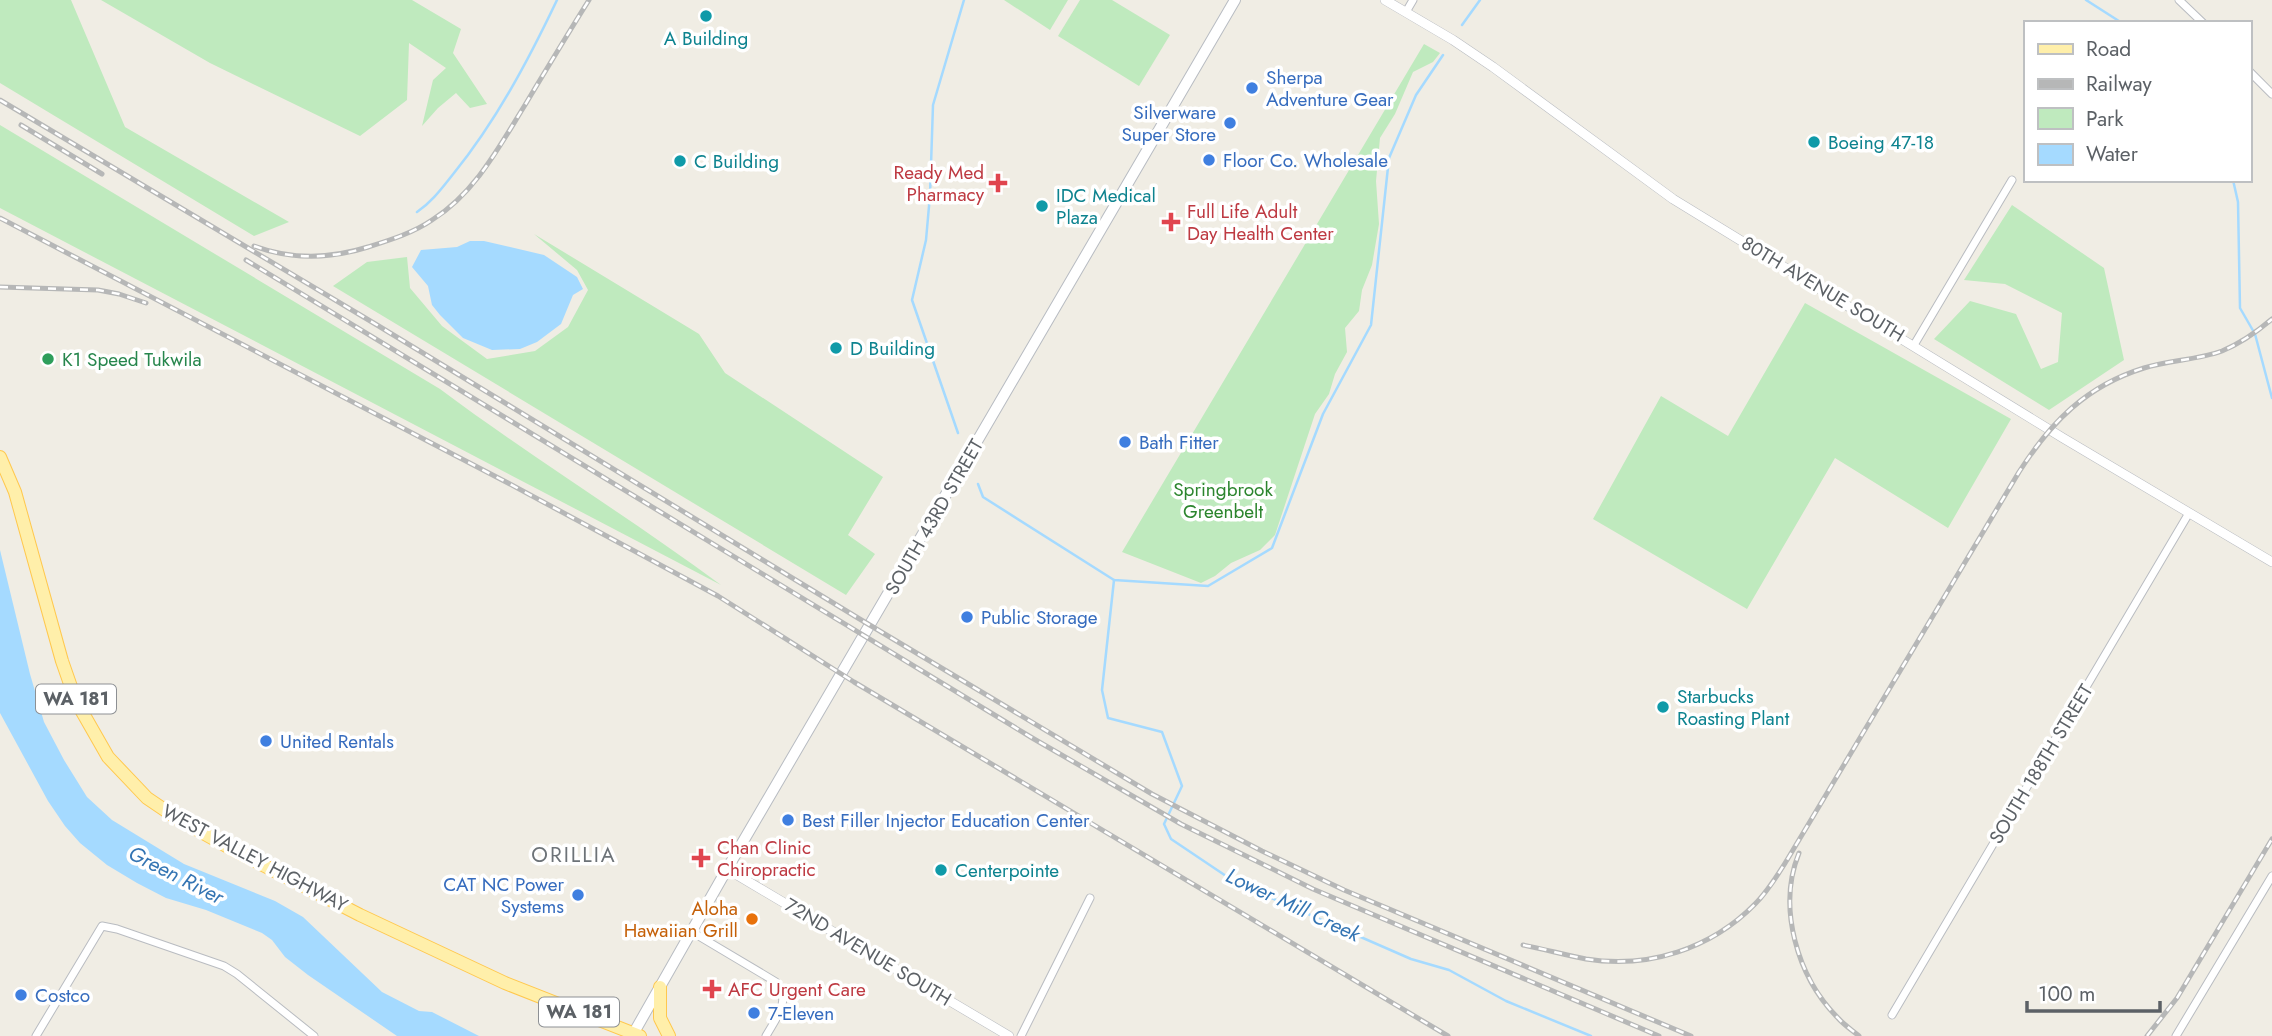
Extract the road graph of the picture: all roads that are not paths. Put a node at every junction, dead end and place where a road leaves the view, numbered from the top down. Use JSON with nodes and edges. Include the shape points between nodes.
{"nodes":[{"id":1,"x":1235,"y":0,"type":"edge"},
{"id":2,"x":1385,"y":0,"type":"edge"},
{"id":3,"x":1413,"y":0,"type":"edge"},
{"id":4,"x":2179,"y":0,"type":"edge"},
{"id":5,"x":1406,"y":12,"type":"junction"},
{"id":6,"x":2201,"y":21,"type":"edge"},
{"id":7,"x":2251,"y":73,"type":"edge"},
{"id":8,"x":2272,"y":94,"type":"edge"},
{"id":9,"x":2012,"y":180,"type":"dead end"},
{"id":10,"x":1914,"y":345,"type":"junction"},
{"id":11,"x":0,"y":457,"type":"edge"},
{"id":12,"x":2189,"y":513,"type":"junction"},
{"id":13,"x":2272,"y":562,"type":"edge"},
{"id":14,"x":727,"y":869,"type":"junction"},
{"id":15,"x":2272,"y":876,"type":"edge"},
{"id":16,"x":1090,"y":898,"type":"dead end"},
{"id":17,"x":692,"y":932,"type":"junction"},
{"id":18,"x":660,"y":986,"type":"junction"},
{"id":19,"x":1892,"y":1015,"type":"dead end"},
{"id":20,"x":635,"y":1035,"type":"edge"},
{"id":21,"x":36,"y":1036,"type":"edge"},
{"id":22,"x":314,"y":1036,"type":"edge"},
{"id":23,"x":668,"y":1036,"type":"edge"},
{"id":24,"x":766,"y":1036,"type":"edge"},
{"id":25,"x":1009,"y":1036,"type":"edge"},
{"id":26,"x":1021,"y":1036,"type":"edge"},
{"id":27,"x":2176,"y":1036,"type":"edge"}],
"edges":[{"from":1,"to":14,"type":"main road","name":"SOUTH 43RD STREET"},
{"from":2,"to":5,"type":"street","name":"80TH AVENUE SOUTH"},
{"from":3,"to":5,"type":"street"},
{"from":4,"to":6,"type":"street"},
{"from":5,"to":10,"type":"street","name":"80TH AVENUE SOUTH","via":[[1493,67],[1673,199]]},
{"from":7,"to":8,"type":"street"},
{"from":9,"to":10,"type":"street"},
{"from":10,"to":12,"type":"street","name":"80TH AVENUE SOUTH"},
{"from":11,"to":20,"type":"main road","name":"WEST VALLEY HIGHWAY","number":"WA 181","via":[[15,492],[76,701],[108,757],[148,798],[195,829],[360,915],[505,983]]},
{"from":12,"to":13,"type":"street","name":"80TH AVENUE SOUTH"},
{"from":12,"to":19,"type":"street","name":"SOUTH 188TH STREET"},
{"from":14,"to":17,"type":"main road","name":"SOUTH 43RD STREET"},
{"from":14,"to":25,"type":"street","name":"72ND AVENUE SOUTH"},
{"from":15,"to":27,"type":"street"},
{"from":16,"to":26,"type":"street"},
{"from":17,"to":18,"type":"main road","name":"SOUTH 43RD STREET"},
{"from":17,"to":24,"type":"street","via":[[776,982],[783,1002]]},
{"from":18,"to":20,"type":"main road","name":"SOUTH 43RD STREET"},
{"from":18,"to":23,"type":"main road","via":[[660,1018]]},
{"from":21,"to":22,"type":"street","via":[[102,926],[224,966]]}]}
